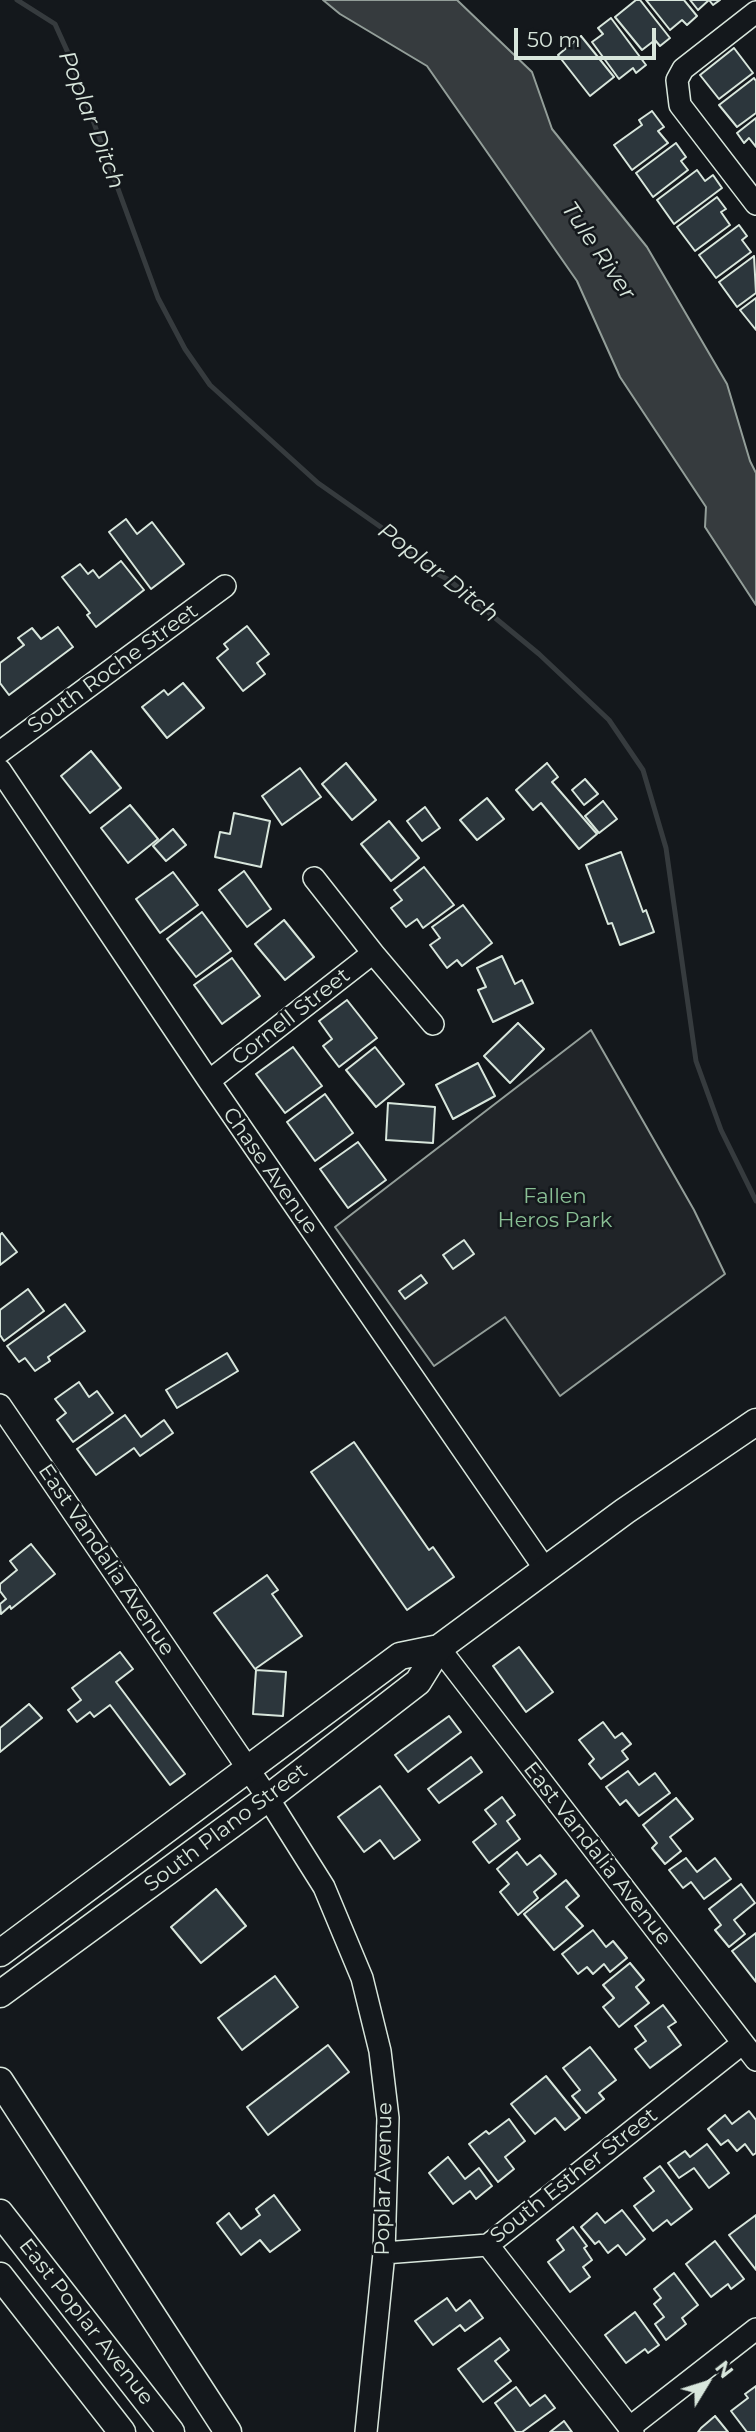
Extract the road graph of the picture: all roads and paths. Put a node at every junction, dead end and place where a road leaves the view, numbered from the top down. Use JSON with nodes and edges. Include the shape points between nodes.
{"nodes":[{"id":1,"x":756,"y":12,"type":"edge"},
{"id":2,"x":756,"y":204,"type":"edge"},
{"id":3,"x":225,"y":586,"type":"dead end"},
{"id":4,"x":0,"y":752,"type":"edge"},
{"id":5,"x":0,"y":770,"type":"edge"},
{"id":6,"x":314,"y":878,"type":"dead end"},
{"id":7,"x":373,"y":953,"type":"junction"},
{"id":8,"x":433,"y":1024,"type":"dead end"},
{"id":9,"x":209,"y":1081,"type":"junction"},
{"id":10,"x":0,"y":1405,"type":"edge"},
{"id":11,"x":756,"y":1422,"type":"edge"},
{"id":12,"x":545,"y":1569,"type":"junction"},
{"id":13,"x":439,"y":1648,"type":"junction"},
{"id":14,"x":258,"y":1785,"type":"junction"},
{"id":15,"x":0,"y":1953,"type":"edge"},
{"id":16,"x":35,"y":1968,"type":"junction"},
{"id":17,"x":0,"y":1994,"type":"edge"},
{"id":18,"x":0,"y":2007,"type":"edge"},
{"id":19,"x":750,"y":2052,"type":"edge"},
{"id":20,"x":0,"y":2081,"type":"edge"},
{"id":21,"x":0,"y":2213,"type":"edge"},
{"id":22,"x":488,"y":2245,"type":"junction"},
{"id":23,"x":384,"y":2253,"type":"junction"},
{"id":24,"x":0,"y":2276,"type":"edge"},
{"id":25,"x":756,"y":2329,"type":"edge"},
{"id":26,"x":631,"y":2430,"type":"edge"},
{"id":27,"x":122,"y":2432,"type":"edge"},
{"id":28,"x":171,"y":2432,"type":"edge"},
{"id":29,"x":228,"y":2432,"type":"edge"},
{"id":30,"x":366,"y":2432,"type":"edge"}],
"edges":[{"from":1,"to":2,"type":"street","via":[[683,69],[677,80],[680,105]]},
{"from":3,"to":4,"type":"street","name":"South Roche Street"},
{"from":5,"to":9,"type":"street","name":"Chase Avenue"},
{"from":6,"to":7,"type":"street"},
{"from":7,"to":8,"type":"street"},
{"from":7,"to":9,"type":"street","name":"Cornell Street"},
{"from":9,"to":12,"type":"street","name":"Chase Avenue"},
{"from":10,"to":14,"type":"street","name":"East Vandalia Avenue"},
{"from":11,"to":12,"type":"main road","name":"South Plano Street"},
{"from":12,"to":13,"type":"main road","name":"South Plano Street"},
{"from":13,"to":14,"type":"main road","name":"South Plano Street","via":[[400,1656]]},
{"from":13,"to":19,"type":"street","name":"East Vandalia Avenue"},
{"from":14,"to":15,"type":"main road","name":"South Plano Street"},
{"from":14,"to":16,"type":"main road","name":"South Plano Street"},
{"from":14,"to":23,"type":"street","name":"Poplar Avenue","via":[[324,1887],[362,1978],[380,2051],[388,2118]]},
{"from":16,"to":17,"type":"main road","name":"South Plano Street"},
{"from":16,"to":18,"type":"main road"},
{"from":19,"to":22,"type":"street","name":"South Esther Street"},
{"from":20,"to":29,"type":"main road"},
{"from":21,"to":28,"type":"main road","name":"East Poplar Avenue"},
{"from":22,"to":23,"type":"street","name":"South Esther Street"},
{"from":22,"to":26,"type":"street"},
{"from":23,"to":30,"type":"street","name":"Poplar Avenue"},
{"from":24,"to":27,"type":"main road","name":"East Poplar Avenue"},
{"from":25,"to":26,"type":"street"}]}
